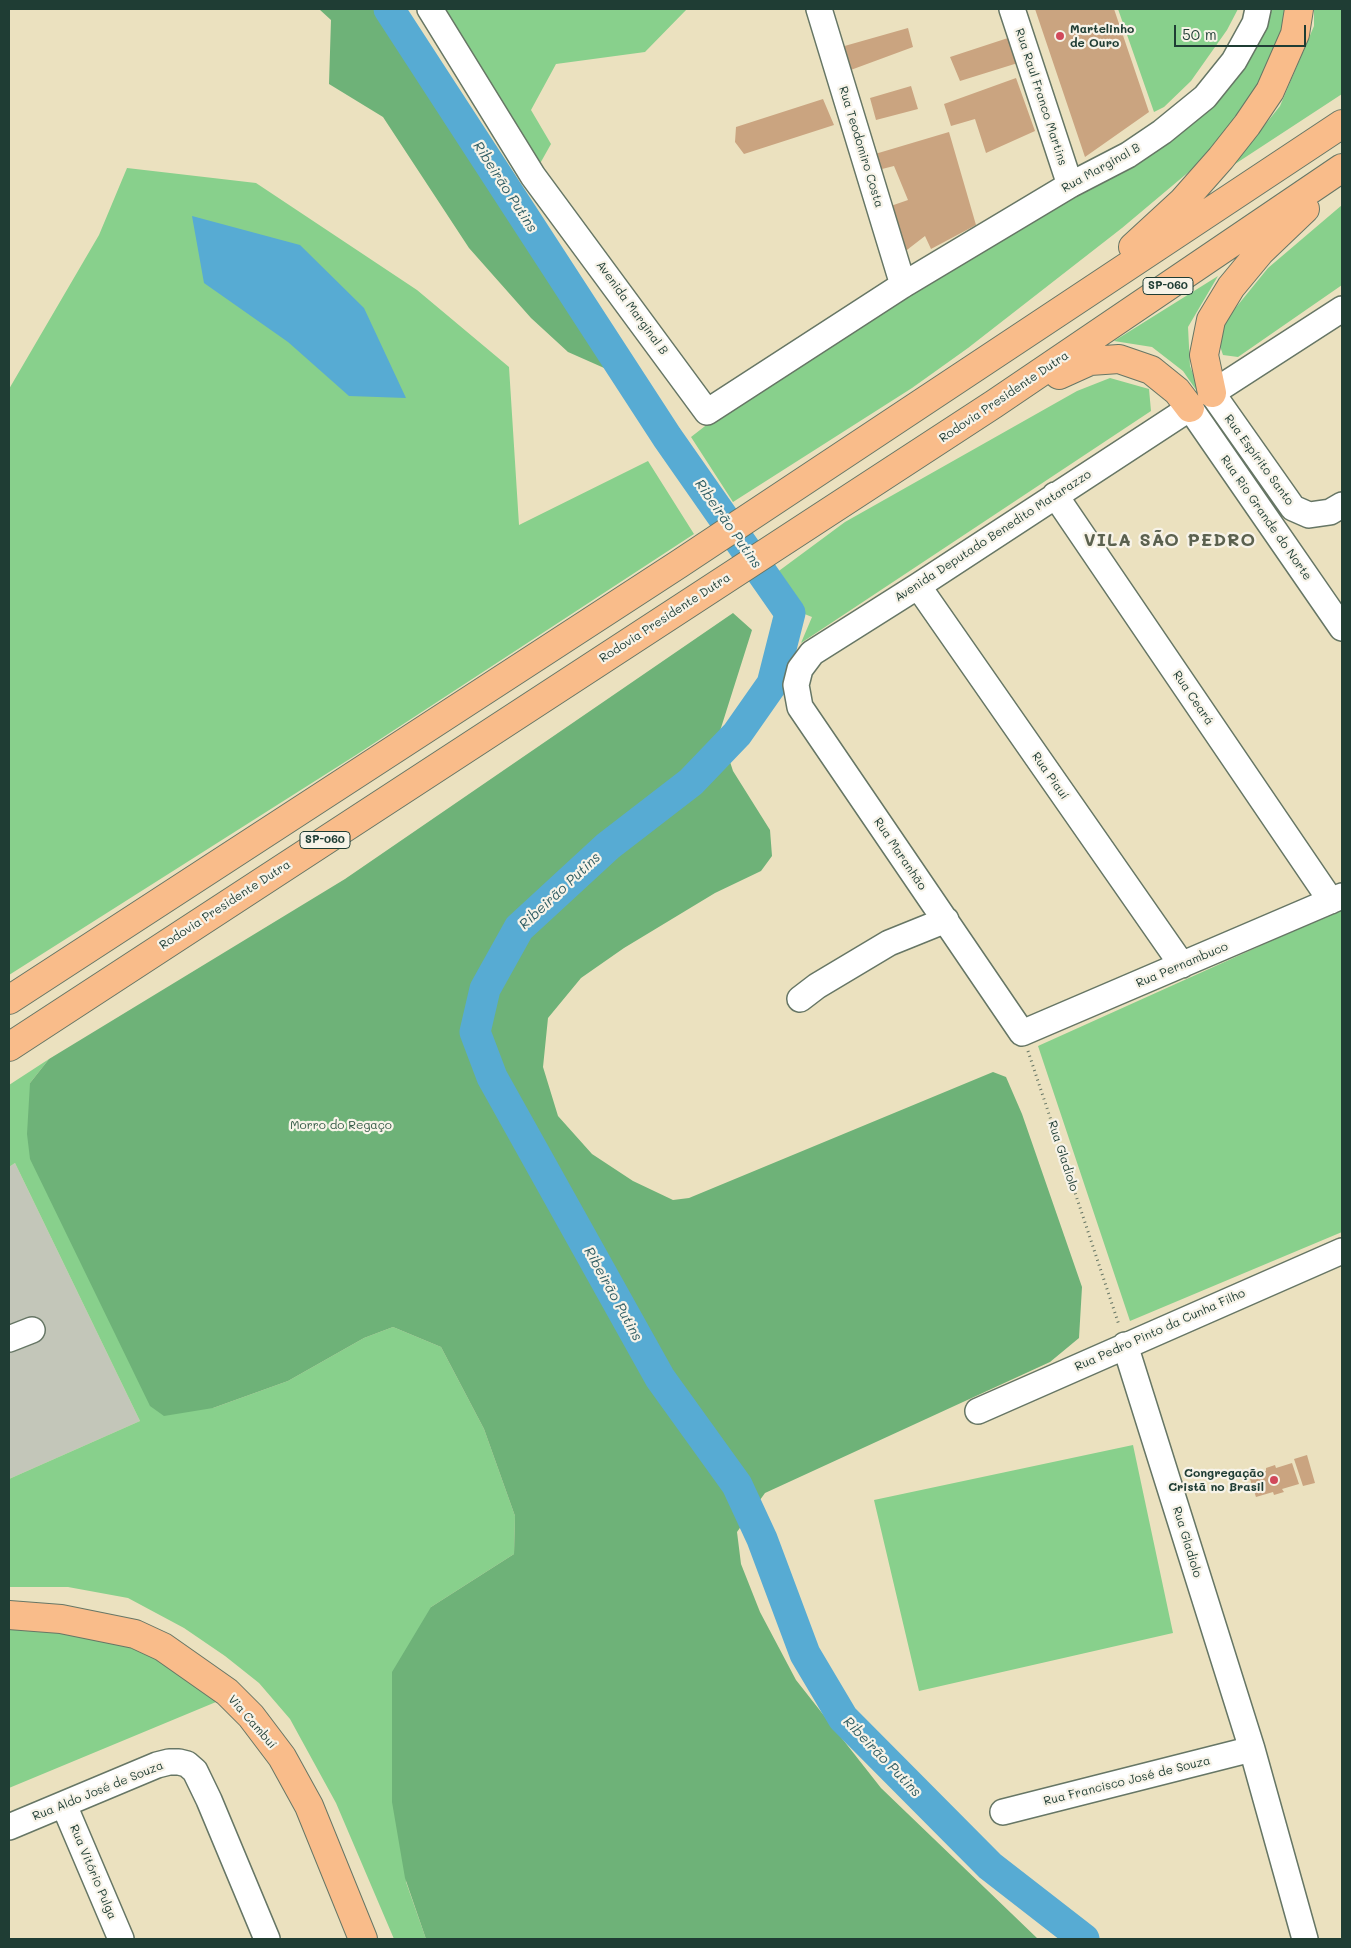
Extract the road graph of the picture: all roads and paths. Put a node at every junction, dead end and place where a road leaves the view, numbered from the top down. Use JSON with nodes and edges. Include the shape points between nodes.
{"nodes":[{"id":1,"x":430,"y":9,"type":"edge"},
{"id":2,"x":818,"y":9,"type":"edge"},
{"id":3,"x":1012,"y":9,"type":"edge"},
{"id":4,"x":1258,"y":9,"type":"edge"},
{"id":5,"x":1299,"y":9,"type":"edge"},
{"id":6,"x":1342,"y":124,"type":"edge"},
{"id":7,"x":1342,"y":170,"type":"edge"},
{"id":8,"x":1070,"y":184,"type":"junction"},
{"id":9,"x":903,"y":285,"type":"junction"},
{"id":10,"x":1068,"y":306,"type":"junction"},
{"id":11,"x":1342,"y":308,"type":"edge"},
{"id":12,"x":1201,"y":400,"type":"junction"},
{"id":13,"x":994,"y":404,"type":"junction"},
{"id":14,"x":1056,"y":495,"type":"junction"},
{"id":15,"x":1342,"y":505,"type":"edge"},
{"id":16,"x":918,"y":586,"type":"junction"},
{"id":17,"x":1342,"y":628,"type":"edge"},
{"id":18,"x":800,"y":669,"type":"joint"},
{"id":19,"x":1337,"y":899,"type":"edge"},
{"id":20,"x":946,"y":920,"type":"junction"},
{"id":21,"x":1182,"y":965,"type":"junction"},
{"id":22,"x":800,"y":999,"type":"dead end"},
{"id":23,"x":9,"y":1000,"type":"edge"},
{"id":24,"x":1022,"y":1032,"type":"junction"},
{"id":25,"x":9,"y":1047,"type":"edge"},
{"id":26,"x":1339,"y":1260,"type":"edge"},
{"id":27,"x":32,"y":1330,"type":"dead end"},
{"id":28,"x":9,"y":1339,"type":"edge"},
{"id":29,"x":1126,"y":1345,"type":"junction"},
{"id":30,"x":978,"y":1411,"type":"dead end"},
{"id":31,"x":9,"y":1615,"type":"edge"},
{"id":32,"x":1252,"y":1749,"type":"junction"},
{"id":33,"x":64,"y":1805,"type":"junction"},
{"id":34,"x":1003,"y":1812,"type":"dead end"},
{"id":35,"x":9,"y":1827,"type":"edge"},
{"id":36,"x":122,"y":1939,"type":"edge"},
{"id":37,"x":266,"y":1939,"type":"edge"},
{"id":38,"x":363,"y":1939,"type":"edge"},
{"id":39,"x":1305,"y":1939,"type":"edge"}],
"edges":[{"from":1,"to":9,"type":"street","name":"Avenida Marginal B","via":[[532,176],[707,412]]},
{"from":2,"to":9,"type":"street","name":"Rua Teodomiro Costa"},
{"from":3,"to":8,"type":"street","name":"Rua Raul Franco Martins"},
{"from":4,"to":8,"type":"street","name":"Rua Marginal B","via":[[1255,23],[1234,61],[1205,96],[1128,155]]},
{"from":5,"to":10,"type":"main road","via":[[1295,34],[1270,91],[1247,125],[1183,202]]},
{"from":6,"to":10,"type":"main road","number":"SP-060"},
{"from":7,"to":12,"type":"main road","via":[[1260,252],[1231,287],[1211,320],[1204,355]]},
{"from":7,"to":13,"type":"main road","name":"Rodovia Presidente Dutra","number":"SP-060"},
{"from":8,"to":9,"type":"street","name":"Rua Marginal B"},
{"from":10,"to":23,"type":"main road","number":"SP-060","via":[[679,564]]},
{"from":11,"to":12,"type":"street","name":"Avenida Deputado Benedito Matarazzo"},
{"from":12,"to":13,"type":"main road","via":[[1177,391],[1151,370],[1119,358],[1090,361]]},
{"from":12,"to":14,"type":"street","name":"Avenida Deputado Benedito Matarazzo"},
{"from":12,"to":15,"type":"street","name":"Rua Espírito Santo","via":[[1293,508],[1309,515],[1330,512]]},
{"from":12,"to":17,"type":"street","name":"Rua Rio Grande do Norte"},
{"from":13,"to":25,"type":"main road","name":"Rodovia Presidente Dutra","number":"SP-060"},
{"from":14,"to":16,"type":"street","name":"Avenida Deputado Benedito Matarazzo"},
{"from":14,"to":19,"type":"street","name":"Rua Ceará"},
{"from":16,"to":18,"type":"street","name":"Avenida Deputado Benedito Matarazzo","via":[[812,654]]},
{"from":16,"to":21,"type":"street","name":"Rua Piauí"},
{"from":18,"to":20,"type":"street","name":"Rua Maranhão","via":[[796,685],[800,707]]},
{"from":19,"to":21,"type":"street","name":"Rua Pernambuco"},
{"from":20,"to":22,"type":"street","via":[[889,943]]},
{"from":20,"to":24,"type":"street","name":"Rua Maranhão"},
{"from":21,"to":24,"type":"street","name":"Rua Pernambuco"},
{"from":24,"to":29,"type":"path","name":"Rua Gladiolo"},
{"from":26,"to":29,"type":"street","name":"Rua Pedro Pinto da Cunha Filho"},
{"from":27,"to":28,"type":"street"},
{"from":29,"to":30,"type":"street","name":"Rua Pedro Pinto da Cunha Filho"},
{"from":29,"to":32,"type":"street","name":"Rua Gladiolo"},
{"from":31,"to":38,"type":"main road","name":"Via Cambuí","via":[[61,1619],[135,1634],[163,1647],[227,1692],[282,1757],[308,1806]]},
{"from":32,"to":34,"type":"street","name":"Rua Francisco José de Souza"},
{"from":32,"to":39,"type":"street","name":"Rua Gladiolo"},
{"from":33,"to":35,"type":"street","name":"Rua Aldo José de Souza"},
{"from":33,"to":36,"type":"street","name":"Rua Vitório Pulga"},
{"from":33,"to":37,"type":"street","name":"Rua Aldo José de Souza","via":[[163,1763],[187,1764],[195,1771],[209,1800]]}]}
